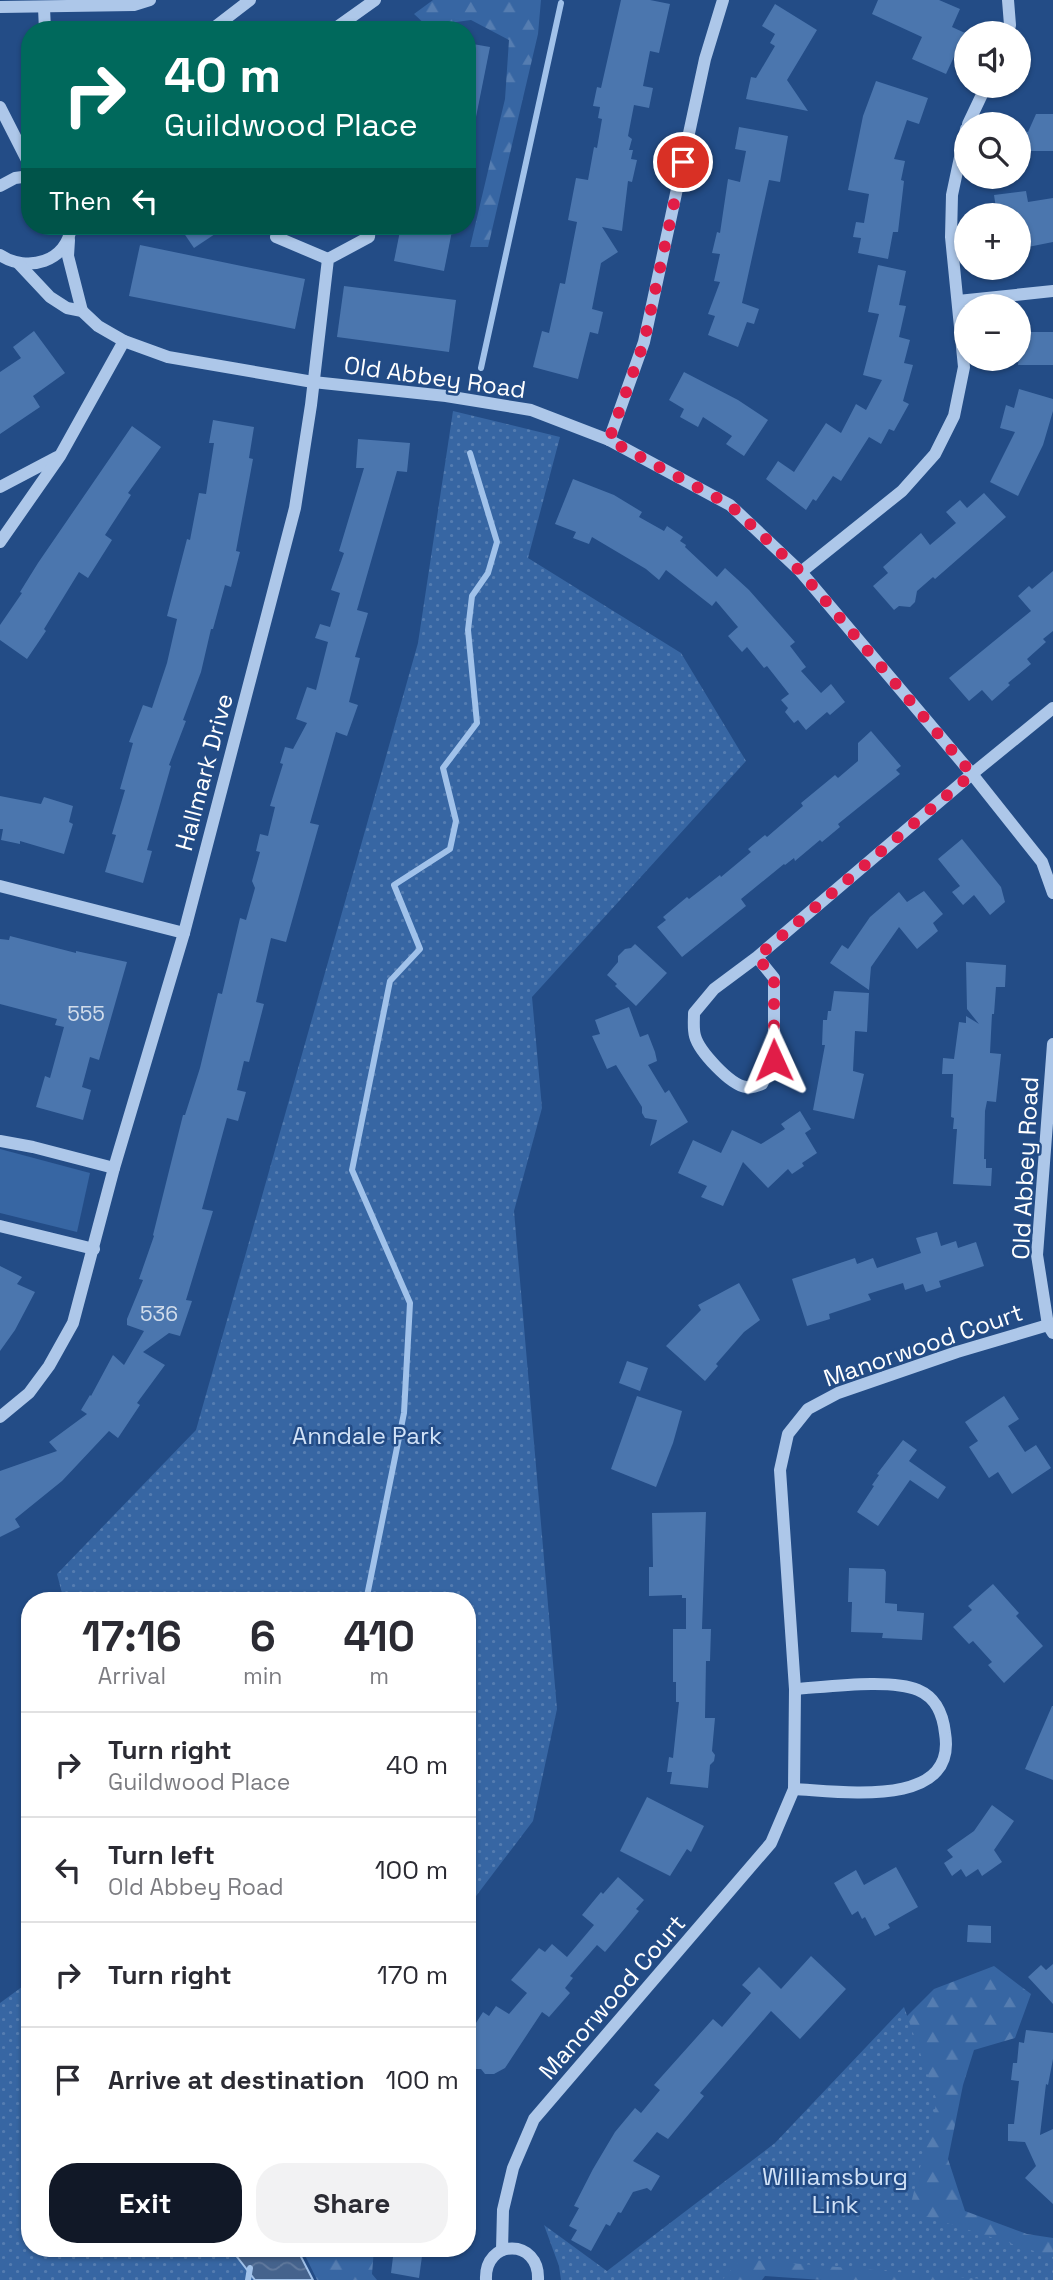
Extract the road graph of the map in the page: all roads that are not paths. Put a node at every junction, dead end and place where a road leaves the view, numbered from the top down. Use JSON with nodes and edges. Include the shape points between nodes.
{"nodes":[{"id":1,"x":149,"y":0,"type":"edge"},
{"id":2,"x":250,"y":0,"type":"edge"},
{"id":3,"x":375,"y":0,"type":"edge"},
{"id":4,"x":723,"y":0,"type":"edge"},
{"id":5,"x":1008,"y":0,"type":"edge"},
{"id":6,"x":0,"y":7,"type":"edge"},
{"id":7,"x":44,"y":8,"type":"junction"},
{"id":8,"x":45,"y":21,"type":"edge"},
{"id":9,"x":223,"y":21,"type":"edge"},
{"id":10,"x":346,"y":21,"type":"edge"},
{"id":11,"x":1010,"y":21,"type":"edge"},
{"id":12,"x":0,"y":107,"type":"edge"},
{"id":13,"x":21,"y":146,"type":"edge"},
{"id":14,"x":21,"y":177,"type":"edge"},
{"id":15,"x":0,"y":186,"type":"edge"},
{"id":16,"x":954,"y":186,"type":"edge"},
{"id":17,"x":69,"y":235,"type":"edge"},
{"id":18,"x":71,"y":235,"type":"edge"},
{"id":19,"x":277,"y":235,"type":"edge"},
{"id":20,"x":369,"y":235,"type":"edge"},
{"id":21,"x":0,"y":255,"type":"edge"},
{"id":22,"x":328,"y":259,"type":"junction"},
{"id":23,"x":10,"y":264,"type":"edge"},
{"id":24,"x":1053,"y":290,"type":"edge"},
{"id":25,"x":957,"y":294,"type":"edge"},
{"id":26,"x":1018,"y":294,"type":"edge"},
{"id":27,"x":82,"y":311,"type":"junction"},
{"id":28,"x":124,"y":341,"type":"junction"},
{"id":29,"x":963,"y":371,"type":"edge"},
{"id":30,"x":313,"y":382,"type":"junction"},
{"id":31,"x":609,"y":440,"type":"junction"},
{"id":32,"x":60,"y":456,"type":"junction"},
{"id":33,"x":0,"y":488,"type":"edge"},
{"id":34,"x":0,"y":542,"type":"edge"},
{"id":35,"x":801,"y":572,"type":"junction"},
{"id":36,"x":1053,"y":708,"type":"edge"},
{"id":37,"x":972,"y":774,"type":"junction"},
{"id":38,"x":0,"y":886,"type":"edge"},
{"id":39,"x":1053,"y":893,"type":"edge"},
{"id":40,"x":184,"y":933,"type":"junction"},
{"id":41,"x":757,"y":957,"type":"junction"},
{"id":42,"x":1053,"y":1044,"type":"edge"},
{"id":43,"x":0,"y":1141,"type":"edge"},
{"id":44,"x":114,"y":1168,"type":"junction"},
{"id":45,"x":0,"y":1226,"type":"edge"},
{"id":46,"x":94,"y":1249,"type":"junction"},
{"id":47,"x":1050,"y":1329,"type":"edge"},
{"id":48,"x":0,"y":1416,"type":"edge"},
{"id":49,"x":795,"y":1689,"type":"junction"},
{"id":50,"x":794,"y":1789,"type":"junction"},
{"id":51,"x":502,"y":2250,"type":"junction"},
{"id":52,"x":486,"y":2280,"type":"edge"},
{"id":53,"x":538,"y":2280,"type":"edge"}],
"edges":[{"from":1,"to":7,"type":"street","via":[[134,5]]},
{"from":2,"to":9,"type":"street"},
{"from":3,"to":10,"type":"street"},
{"from":4,"to":31,"type":"street","via":[[705,59],[644,342]]},
{"from":5,"to":11,"type":"street"},
{"from":6,"to":7,"type":"street"},
{"from":7,"to":8,"type":"street"},
{"from":12,"to":13,"type":"street"},
{"from":14,"to":15,"type":"street"},
{"from":16,"to":25,"type":"street","via":[[951,237]]},
{"from":17,"to":23,"type":"street","via":[[49,260]]},
{"from":18,"to":27,"type":"street","via":[[68,256]]},
{"from":19,"to":22,"type":"street"},
{"from":20,"to":22,"type":"street"},
{"from":21,"to":23,"type":"street","name":"Old Abbey Road"},
{"from":22,"to":30,"type":"street","name":"Hallmark Drive"},
{"from":23,"to":27,"type":"street","name":"Old Abbey Road","via":[[50,297]]},
{"from":24,"to":26,"type":"street"},
{"from":27,"to":28,"type":"street","name":"Old Abbey Road"},
{"from":28,"to":30,"type":"street","name":"Old Abbey Road","via":[[168,356]]},
{"from":28,"to":32,"type":"street"},
{"from":29,"to":35,"type":"street","via":[[954,416],[934,454],[902,491]]},
{"from":30,"to":31,"type":"street","name":"Old Abbey Road","via":[[531,410]]},
{"from":30,"to":40,"type":"street","name":"Hallmark Drive","via":[[295,508]]},
{"from":31,"to":35,"type":"street","name":"Old Abbey Road","via":[[730,505]]},
{"from":32,"to":33,"type":"street"},
{"from":32,"to":34,"type":"street"},
{"from":35,"to":37,"type":"street","name":"Old Abbey Road"},
{"from":36,"to":37,"type":"street"},
{"from":37,"to":39,"type":"street","name":"Old Abbey Road","via":[[1042,862]]},
{"from":37,"to":41,"type":"street"},
{"from":38,"to":40,"type":"street"},
{"from":40,"to":44,"type":"street","name":"Hallmark Drive"},
{"from":41,"to":41,"type":"street","via":[[714,989],[694,1013],[695,1037],[705,1052],[733,1082],[747,1088],[762,1084],[774,1060],[774,978]]},
{"from":42,"to":47,"type":"street","name":"Old Abbey Road","via":[[1037,1255]]},
{"from":43,"to":44,"type":"street"},
{"from":44,"to":46,"type":"street","name":"Hallmark Drive"},
{"from":45,"to":46,"type":"street"},
{"from":46,"to":48,"type":"street","name":"Hallmark Drive","via":[[73,1323],[49,1366],[29,1393]]},
{"from":47,"to":49,"type":"street","name":"Manorwood Court","via":[[957,1352],[838,1393],[808,1409],[788,1434],[780,1470]]},
{"from":49,"to":50,"type":"street","name":"Manorwood Court"},
{"from":49,"to":50,"type":"street","via":[[894,1684],[918,1690],[933,1700],[943,1715],[947,1742],[944,1760],[926,1781],[905,1790]]},
{"from":50,"to":51,"type":"street","name":"Manorwood Court","via":[[771,1843],[534,2119],[513,2168],[503,2210]]},
{"from":51,"to":52,"type":"street","name":"Manorwood Court","via":[[488,2263]]},
{"from":51,"to":53,"type":"street","via":[[526,2252],[538,2269]]}]}
